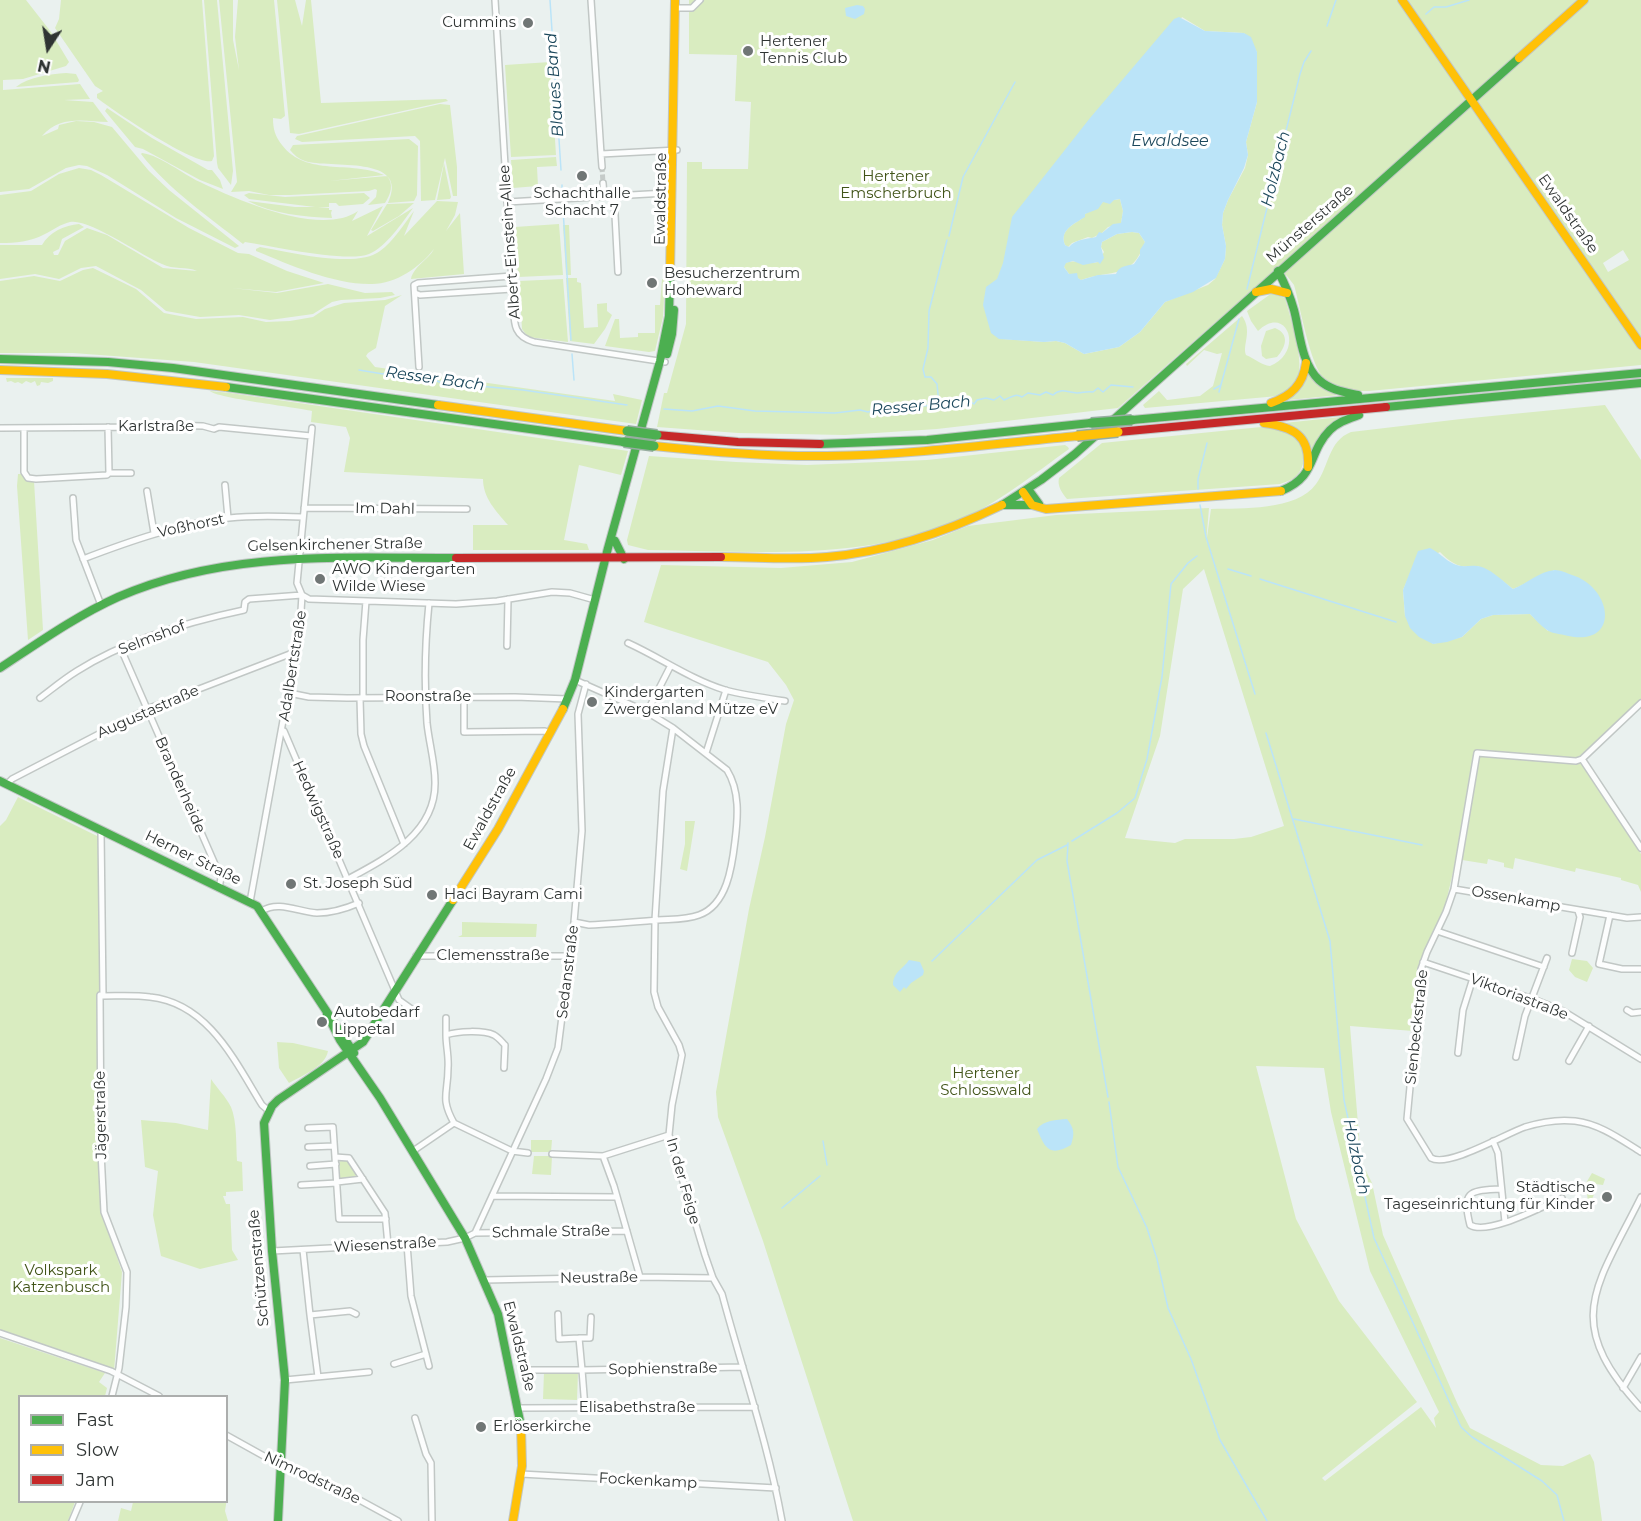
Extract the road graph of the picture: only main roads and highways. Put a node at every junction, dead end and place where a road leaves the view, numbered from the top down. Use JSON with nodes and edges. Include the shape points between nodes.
{"nodes":[{"id":1,"x":1402,"y":0,"type":"edge"},
{"id":2,"x":1584,"y":0,"type":"edge"},
{"id":3,"x":678,"y":4,"type":"edge"},
{"id":4,"x":1471,"y":101,"type":"junction"},
{"id":5,"x":1276,"y":273,"type":"junction"},
{"id":6,"x":1256,"y":292,"type":"junction"},
{"id":7,"x":1287,"y":293,"type":"junction"},
{"id":8,"x":1294,"y":309,"type":"junction"},
{"id":9,"x":1641,"y":345,"type":"edge"},
{"id":10,"x":1306,"y":357,"type":"junction"},
{"id":11,"x":0,"y":359,"type":"edge"},
{"id":12,"x":663,"y":361,"type":"junction"},
{"id":13,"x":0,"y":370,"type":"edge"},
{"id":14,"x":1641,"y":373,"type":"edge"},
{"id":15,"x":1641,"y":383,"type":"edge"},
{"id":16,"x":1384,"y":397,"type":"junction"},
{"id":17,"x":1400,"y":406,"type":"junction"},
{"id":18,"x":1248,"y":409,"type":"junction"},
{"id":19,"x":1238,"y":421,"type":"junction"},
{"id":20,"x":1056,"y":470,"type":"joint"},
{"id":21,"x":1305,"y":475,"type":"junction"},
{"id":22,"x":1025,"y":490,"type":"junction"},
{"id":23,"x":1032,"y":504,"type":"junction"},
{"id":24,"x":1002,"y":505,"type":"junction"},
{"id":25,"x":1050,"y":508,"type":"junction"},
{"id":26,"x":615,"y":541,"type":"junction"},
{"id":27,"x":605,"y":559,"type":"junction"},
{"id":28,"x":624,"y":559,"type":"junction"},
{"id":29,"x":0,"y":668,"type":"edge"},
{"id":30,"x":4,"y":783,"type":"edge"},
{"id":31,"x":350,"y":1052,"type":"junction"},
{"id":32,"x":278,"y":1521,"type":"edge"},
{"id":33,"x":513,"y":1521,"type":"edge"}],
"edges":[{"from":1,"to":4,"type":"main road","name":"Ewaldstraße"},
{"from":2,"to":4,"type":"main road","name":"Münsterstraße"},
{"from":3,"to":12,"type":"main road","name":"Ewaldstraße","via":[[670,299]]},
{"from":4,"to":5,"type":"main road","name":"Münsterstraße"},
{"from":4,"to":9,"type":"main road","name":"Ewaldstraße"},
{"from":5,"to":6,"type":"main road","name":"Münsterstraße"},
{"from":5,"to":7,"type":"main road"},
{"from":5,"to":8,"type":"main road","via":[[1290,292]]},
{"from":6,"to":7,"type":"main road","via":[[1274,289]]},
{"from":6,"to":20,"type":"main road","name":"Münsterstraße"},
{"from":7,"to":8,"type":"main road"},
{"from":8,"to":10,"type":"main road"},
{"from":10,"to":16,"type":"main road","via":[[1314,377],[1332,390]]},
{"from":10,"to":18,"type":"main road","via":[[1304,378],[1296,390],[1278,401]]},
{"from":11,"to":18,"type":"main road","bridge":true,"via":[[173,368],[657,435],[743,443],[914,441]]},
{"from":12,"to":26,"type":"main road","name":"Ewaldstraße"},
{"from":12,"to":27,"type":"main road","name":"Ewaldstraße"},
{"from":13,"to":19,"type":"main road","bridge":true,"via":[[189,381],[654,446],[742,454],[914,452]]},
{"from":14,"to":16,"type":"main road"},
{"from":15,"to":17,"type":"main road"},
{"from":16,"to":18,"type":"main road"},
{"from":17,"to":19,"type":"main road"},
{"from":17,"to":21,"type":"main road","via":[[1334,424],[1322,439]]},
{"from":19,"to":21,"type":"main road","via":[[1285,426],[1298,434],[1308,453]]},
{"from":20,"to":22,"type":"main road","name":"Gelsenkirchener Straße"},
{"from":21,"to":25,"type":"main road","via":[[1290,488],[1270,493]]},
{"from":22,"to":23,"type":"main road"},
{"from":22,"to":24,"type":"main road","name":"Gelsenkirchener Straße"},
{"from":22,"to":25,"type":"main road"},
{"from":23,"to":24,"type":"main road"},
{"from":23,"to":25,"type":"main road"},
{"from":24,"to":28,"type":"main road","name":"Gelsenkirchener Straße","via":[[924,538],[826,558]]},
{"from":26,"to":27,"type":"main road","name":"Ewaldstraße"},
{"from":26,"to":28,"type":"main road"},
{"from":27,"to":28,"type":"main road","name":"Gelsenkirchener Straße"},
{"from":27,"to":29,"type":"main road","name":"Gelsenkirchener Straße","via":[[300,558],[238,562],[191,572],[101,605]]},
{"from":27,"to":31,"type":"main road","name":"Ewaldstraße","via":[[568,699],[498,829],[363,1042]]},
{"from":30,"to":31,"type":"main road","name":"Herner Straße","via":[[262,911]]},
{"from":31,"to":32,"type":"main road","name":"Schützenstraße","via":[[278,1100],[264,1123],[285,1380]]},
{"from":31,"to":33,"type":"main road","name":"Ewaldstraße","via":[[380,1092],[413,1151],[470,1236],[503,1332],[522,1434],[521,1474]]}]}
